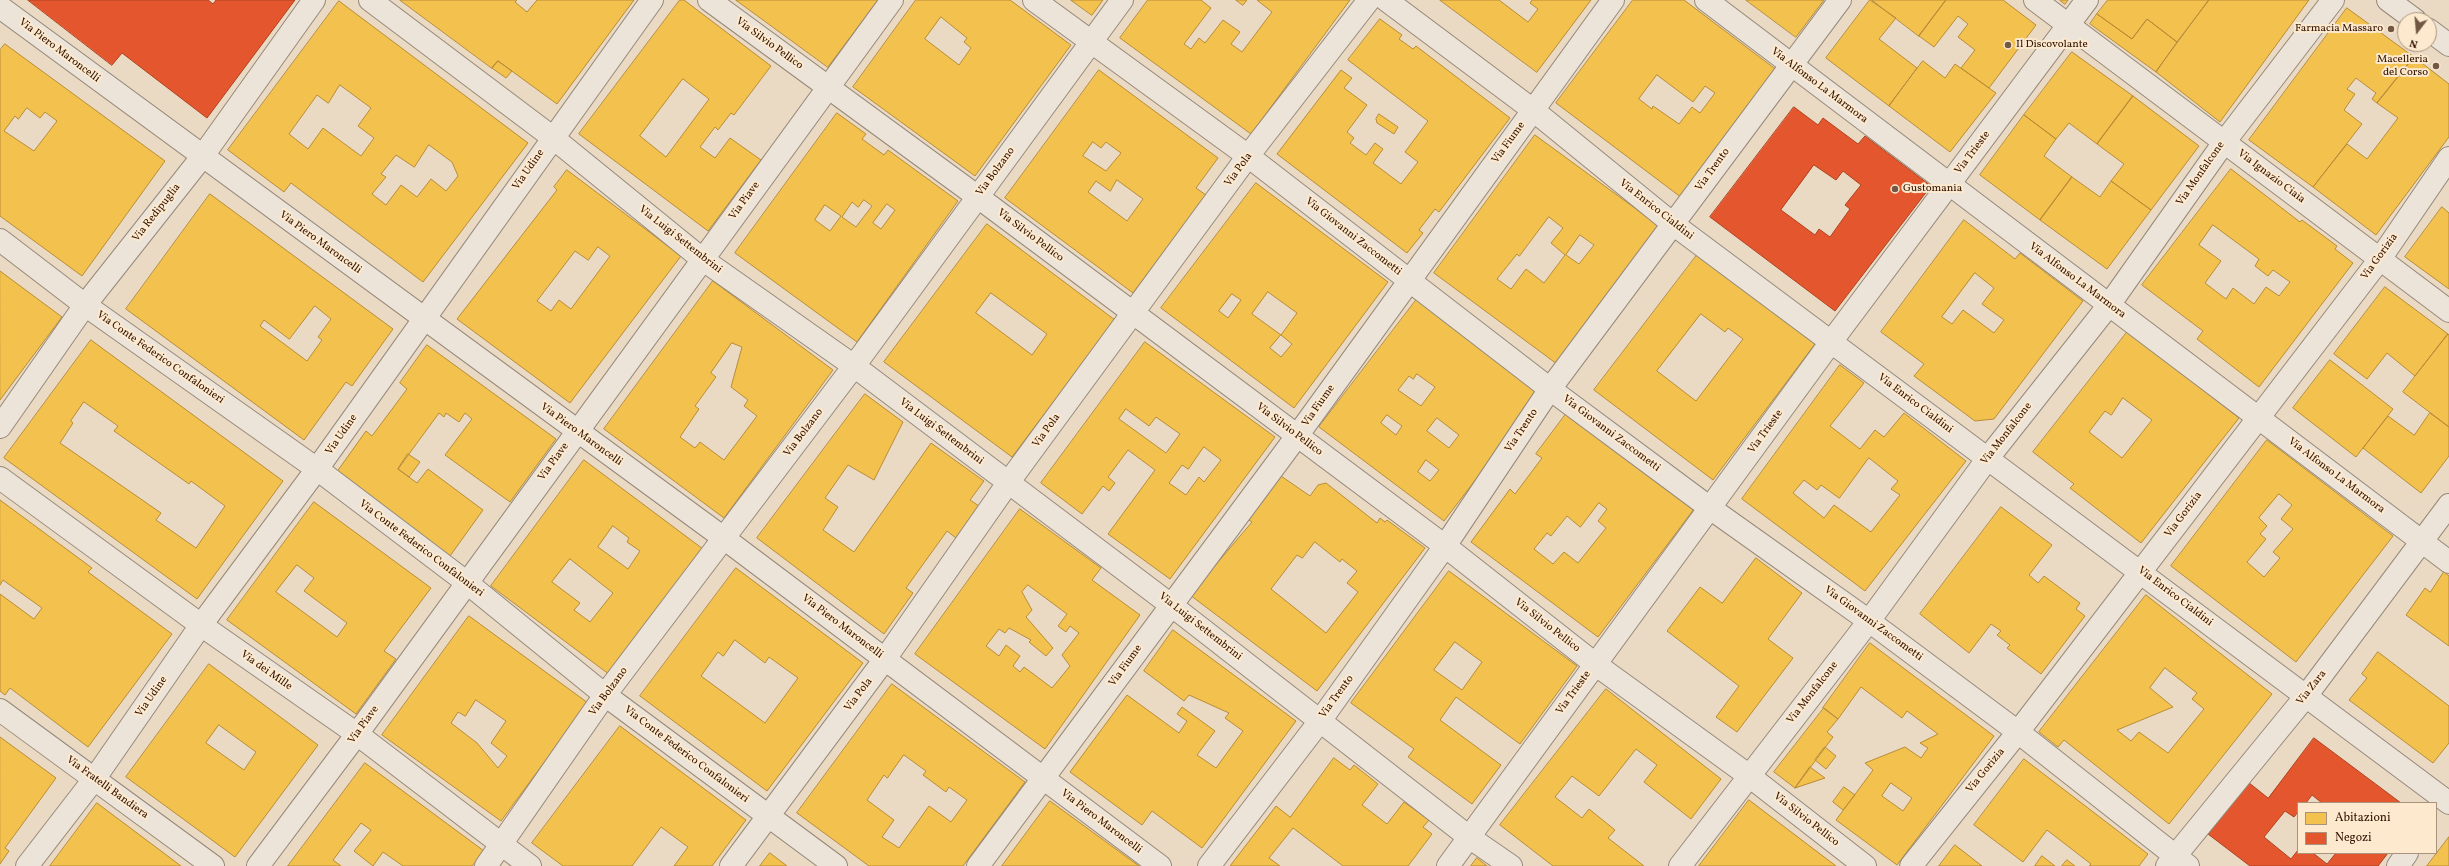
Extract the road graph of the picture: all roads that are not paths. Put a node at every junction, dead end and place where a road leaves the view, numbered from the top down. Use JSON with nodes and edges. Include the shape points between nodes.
{"nodes":[{"id":1,"x":314,"y":0,"type":"edge"},
{"id":2,"x":370,"y":0,"type":"edge"},
{"id":3,"x":652,"y":0,"type":"edge"},
{"id":4,"x":709,"y":0,"type":"edge"},
{"id":5,"x":892,"y":0,"type":"edge"},
{"id":6,"x":1034,"y":0,"type":"edge"},
{"id":7,"x":1122,"y":0,"type":"edge"},
{"id":8,"x":1369,"y":0,"type":"edge"},
{"id":9,"x":1386,"y":0,"type":"edge"},
{"id":10,"x":1613,"y":0,"type":"edge"},
{"id":11,"x":1706,"y":0,"type":"edge"},
{"id":12,"x":1840,"y":0,"type":"edge"},
{"id":13,"x":2035,"y":0,"type":"edge"},
{"id":14,"x":2087,"y":0,"type":"edge"},
{"id":15,"x":2333,"y":0,"type":"edge"},
{"id":16,"x":2388,"y":0,"type":"edge"},
{"id":17,"x":0,"y":7,"type":"edge"},
{"id":18,"x":2404,"y":12,"type":"edge"},
{"id":19,"x":2067,"y":26,"type":"junction"},
{"id":20,"x":2437,"y":36,"type":"edge"},
{"id":21,"x":1090,"y":41,"type":"junction"},
{"id":22,"x":2449,"y":46,"type":"edge"},
{"id":23,"x":1791,"y":64,"type":"junction"},
{"id":24,"x":828,"y":87,"type":"junction"},
{"id":25,"x":1533,"y":110,"type":"junction"},
{"id":26,"x":552,"y":138,"type":"junction"},
{"id":27,"x":2225,"y":141,"type":"junction"},
{"id":28,"x":1248,"y":156,"type":"junction"},
{"id":29,"x":202,"y":157,"type":"junction"},
{"id":30,"x":2449,"y":158,"type":"edge"},
{"id":31,"x":1950,"y":185,"type":"junction"},
{"id":32,"x":978,"y":197,"type":"junction"},
{"id":33,"x":1674,"y":224,"type":"junction"},
{"id":34,"x":0,"y":240,"type":"edge"},
{"id":35,"x":702,"y":259,"type":"junction"},
{"id":36,"x":2380,"y":259,"type":"junction"},
{"id":37,"x":1409,"y":279,"type":"junction"},
{"id":38,"x":85,"y":305,"type":"junction"},
{"id":39,"x":2109,"y":305,"type":"junction"},
{"id":40,"x":2449,"y":311,"type":"edge"},
{"id":41,"x":1133,"y":314,"type":"junction"},
{"id":42,"x":424,"y":319,"type":"junction"},
{"id":43,"x":1832,"y":342,"type":"junction"},
{"id":44,"x":854,"y":366,"type":"junction"},
{"id":45,"x":1550,"y":389,"type":"junction"},
{"id":46,"x":2258,"y":418,"type":"junction"},
{"id":47,"x":0,"y":427,"type":"edge"},
{"id":48,"x":576,"y":432,"type":"junction"},
{"id":49,"x":1297,"y":436,"type":"junction"},
{"id":50,"x":1988,"y":458,"type":"junction"},
{"id":51,"x":317,"y":469,"type":"junction"},
{"id":52,"x":0,"y":478,"type":"edge"},
{"id":53,"x":1008,"y":483,"type":"junction"},
{"id":54,"x":2449,"y":505,"type":"edge"},
{"id":55,"x":1710,"y":508,"type":"junction"},
{"id":56,"x":725,"y":539,"type":"junction"},
{"id":57,"x":2423,"y":542,"type":"junction"},
{"id":58,"x":1445,"y":546,"type":"junction"},
{"id":59,"x":2449,"y":562,"type":"edge"},
{"id":60,"x":2141,"y":572,"type":"junction"},
{"id":61,"x":466,"y":582,"type":"junction"},
{"id":62,"x":1171,"y":605,"type":"junction"},
{"id":63,"x":1869,"y":621,"type":"junction"},
{"id":64,"x":202,"y":625,"type":"junction"},
{"id":65,"x":885,"y":659,"type":"junction"},
{"id":66,"x":1595,"y":664,"type":"junction"},
{"id":67,"x":605,"y":695,"type":"junction"},
{"id":68,"x":2306,"y":696,"type":"junction"},
{"id":69,"x":0,"y":710,"type":"edge"},
{"id":70,"x":1320,"y":721,"type":"junction"},
{"id":71,"x":2018,"y":732,"type":"junction"},
{"id":72,"x":357,"y":734,"type":"junction"},
{"id":73,"x":1748,"y":775,"type":"junction"},
{"id":74,"x":95,"y":778,"type":"junction"},
{"id":75,"x":1043,"y":779,"type":"junction"},
{"id":76,"x":2445,"y":804,"type":"edge"},
{"id":77,"x":768,"y":816,"type":"junction"},
{"id":78,"x":1469,"y":837,"type":"junction"},
{"id":79,"x":501,"y":845,"type":"junction"},
{"id":80,"x":2406,"y":854,"type":"edge"},
{"id":81,"x":2176,"y":863,"type":"edge"},
{"id":82,"x":27,"y":866,"type":"edge"},
{"id":83,"x":213,"y":866,"type":"edge"},
{"id":84,"x":258,"y":866,"type":"edge"},
{"id":85,"x":486,"y":866,"type":"edge"},
{"id":86,"x":530,"y":866,"type":"edge"},
{"id":87,"x":731,"y":866,"type":"edge"},
{"id":88,"x":836,"y":866,"type":"edge"},
{"id":89,"x":978,"y":866,"type":"edge"},
{"id":90,"x":1160,"y":866,"type":"edge"},
{"id":91,"x":1208,"y":866,"type":"edge"},
{"id":92,"x":1448,"y":866,"type":"edge"},
{"id":93,"x":1511,"y":866,"type":"edge"},
{"id":94,"x":1680,"y":866,"type":"edge"},
{"id":95,"x":1865,"y":866,"type":"edge"},
{"id":96,"x":1911,"y":866,"type":"edge"},
{"id":97,"x":2398,"y":866,"type":"edge"}],
"edges":[{"from":1,"to":29,"type":"street","name":"Via Redipuglia"},
{"from":2,"to":26,"type":"street","name":"Via Luigi Settembrini"},
{"from":3,"to":26,"type":"street","name":"Via Udine"},
{"from":4,"to":24,"type":"street","name":"Via Silvio Pellico"},
{"from":5,"to":24,"type":"street","name":"Via Piave"},
{"from":6,"to":21,"type":"street","name":"Via Giovanni Zaccometti"},
{"from":7,"to":21,"type":"street","name":"Via Bolzano"},
{"from":8,"to":28,"type":"street","name":"Via Pola"},
{"from":9,"to":25,"type":"street","name":"Via Enrico Cialdini"},
{"from":10,"to":25,"type":"street","name":"Via Fiume"},
{"from":11,"to":23,"type":"street","name":"Via Alfonso La Marmora"},
{"from":12,"to":23,"type":"street","name":"Via Trento"},
{"from":13,"to":19,"type":"street","name":"Via Ignazio Ciaia"},
{"from":14,"to":19,"type":"street","name":"Via Trieste"},
{"from":15,"to":27,"type":"street","name":"Via Monfalcone"},
{"from":16,"to":18,"type":"street"},
{"from":17,"to":29,"type":"street","name":"Via Piero Maroncelli"},
{"from":19,"to":27,"type":"street","name":"Via Ignazio Ciaia"},
{"from":19,"to":31,"type":"street","name":"Via Trieste"},
{"from":20,"to":22,"type":"street"},
{"from":21,"to":28,"type":"street","name":"Via Giovanni Zaccometti"},
{"from":21,"to":32,"type":"street","name":"Via Bolzano"},
{"from":23,"to":31,"type":"street","name":"Via Alfonso La Marmora"},
{"from":23,"to":33,"type":"street","name":"Via Trento"},
{"from":24,"to":32,"type":"street","name":"Via Silvio Pellico"},
{"from":24,"to":35,"type":"street","name":"Via Piave"},
{"from":25,"to":33,"type":"street","name":"Via Enrico Cialdini"},
{"from":25,"to":37,"type":"street","name":"Via Fiume"},
{"from":26,"to":35,"type":"street","name":"Via Luigi Settembrini"},
{"from":26,"to":42,"type":"street","name":"Via Udine"},
{"from":27,"to":36,"type":"street","name":"Via Ignazio Ciaia"},
{"from":27,"to":39,"type":"street","name":"Via Monfalcone"},
{"from":28,"to":37,"type":"street","name":"Via Giovanni Zaccometti"},
{"from":28,"to":41,"type":"street","name":"Via Pola"},
{"from":29,"to":38,"type":"street","name":"Via Redipuglia"},
{"from":29,"to":42,"type":"street","name":"Via Piero Maroncelli"},
{"from":30,"to":36,"type":"street","name":"Via Gorizia"},
{"from":31,"to":39,"type":"street","name":"Via Alfonso La Marmora"},
{"from":31,"to":43,"type":"street","name":"Via Trieste"},
{"from":32,"to":41,"type":"street","name":"Via Silvio Pellico"},
{"from":32,"to":44,"type":"street","name":"Via Bolzano"},
{"from":33,"to":43,"type":"street","name":"Via Enrico Cialdini"},
{"from":33,"to":45,"type":"street","name":"Via Trento"},
{"from":34,"to":38,"type":"street","name":"Via Conte Federico Confalonieri"},
{"from":35,"to":44,"type":"street","name":"Via Luigi Settembrini"},
{"from":35,"to":48,"type":"street","name":"Via Piave"},
{"from":36,"to":40,"type":"street","name":"Via Ignazio Ciaia"},
{"from":36,"to":46,"type":"street","name":"Via Gorizia"},
{"from":37,"to":45,"type":"street","name":"Via Giovanni Zaccometti"},
{"from":37,"to":49,"type":"street","name":"Via Fiume"},
{"from":38,"to":47,"type":"street","name":"Via Redipuglia"},
{"from":38,"to":51,"type":"street","name":"Via Conte Federico Confalonieri"},
{"from":39,"to":46,"type":"street","name":"Via Alfonso La Marmora"},
{"from":39,"to":50,"type":"street","name":"Via Monfalcone"},
{"from":41,"to":49,"type":"street","name":"Via Silvio Pellico"},
{"from":41,"to":53,"type":"street","name":"Via Pola"},
{"from":42,"to":48,"type":"street","name":"Via Piero Maroncelli"},
{"from":42,"to":51,"type":"street","name":"Via Udine"},
{"from":43,"to":50,"type":"street","name":"Via Enrico Cialdini"},
{"from":43,"to":55,"type":"street","name":"Via Trieste"},
{"from":44,"to":53,"type":"street","name":"Via Luigi Settembrini"},
{"from":44,"to":56,"type":"street","name":"Via Bolzano"},
{"from":45,"to":55,"type":"street","name":"Via Giovanni Zaccometti"},
{"from":45,"to":58,"type":"street","name":"Via Trento"},
{"from":46,"to":57,"type":"street","name":"Via Alfonso La Marmora"},
{"from":46,"to":60,"type":"street","name":"Via Gorizia"},
{"from":48,"to":56,"type":"street","name":"Via Piero Maroncelli"},
{"from":48,"to":61,"type":"street","name":"Via Piave"},
{"from":49,"to":58,"type":"street","name":"Via Silvio Pellico"},
{"from":49,"to":62,"type":"street","name":"Via Fiume"},
{"from":50,"to":60,"type":"street","name":"Via Enrico Cialdini"},
{"from":50,"to":63,"type":"street","name":"Via Monfalcone"},
{"from":51,"to":61,"type":"street","name":"Via Conte Federico Confalonieri"},
{"from":51,"to":64,"type":"street","name":"Via Udine"},
{"from":52,"to":64,"type":"street","name":"Via dei Mille"},
{"from":53,"to":62,"type":"street","name":"Via Luigi Settembrini"},
{"from":53,"to":65,"type":"street","name":"Via Pola"},
{"from":54,"to":57,"type":"street","name":"Via Zara"},
{"from":55,"to":63,"type":"street","name":"Via Giovanni Zaccometti"},
{"from":55,"to":66,"type":"street","name":"Via Trieste"},
{"from":56,"to":65,"type":"street","name":"Via Piero Maroncelli"},
{"from":56,"to":67,"type":"street","name":"Via Bolzano"},
{"from":57,"to":59,"type":"street","name":"Via Alfonso La Marmora"},
{"from":57,"to":68,"type":"street","name":"Via Zara"},
{"from":58,"to":66,"type":"street","name":"Via Silvio Pellico"},
{"from":58,"to":70,"type":"street","name":"Via Trento"},
{"from":60,"to":68,"type":"street","name":"Via Enrico Cialdini"},
{"from":60,"to":71,"type":"street","name":"Via Gorizia"},
{"from":61,"to":67,"type":"street","name":"Via Conte Federico Confalonieri"},
{"from":61,"to":72,"type":"street","name":"Via Piave"},
{"from":62,"to":70,"type":"street","name":"Via Luigi Settembrini"},
{"from":62,"to":75,"type":"street","name":"Via Fiume"},
{"from":63,"to":71,"type":"street","name":"Via Giovanni Zaccometti"},
{"from":63,"to":73,"type":"street","name":"Via Monfalcone"},
{"from":64,"to":72,"type":"street","name":"Via dei Mille"},
{"from":64,"to":74,"type":"street","name":"Via Udine"},
{"from":65,"to":75,"type":"street","name":"Via Piero Maroncelli"},
{"from":65,"to":77,"type":"street","name":"Via Pola"},
{"from":66,"to":73,"type":"street","name":"Via Silvio Pellico"},
{"from":66,"to":78,"type":"street","name":"Via Trieste"},
{"from":67,"to":77,"type":"street","name":"Via Conte Federico Confalonieri"},
{"from":67,"to":79,"type":"street","name":"Via Bolzano"},
{"from":68,"to":76,"type":"street","name":"Via Enrico Cialdini"},
{"from":68,"to":81,"type":"street","name":"Via Zara"},
{"from":69,"to":74,"type":"street","name":"Via Fratelli Bandiera"},
{"from":70,"to":78,"type":"street","name":"Via Luigi Settembrini"},
{"from":70,"to":91,"type":"street","name":"Via Trento"},
{"from":71,"to":81,"type":"street","name":"Via Giovanni Zaccometti"},
{"from":71,"to":96,"type":"street","name":"Via Gorizia"},
{"from":72,"to":79,"type":"street","name":"Via dei Mille"},
{"from":72,"to":84,"type":"street","name":"Via Piave"},
{"from":73,"to":94,"type":"street","name":"Via Monfalcone"},
{"from":73,"to":95,"type":"street","name":"Via Silvio Pellico"},
{"from":74,"to":82,"type":"street","name":"Via Udine"},
{"from":74,"to":83,"type":"street","name":"Via Fratelli Bandiera"},
{"from":75,"to":89,"type":"street","name":"Via Fiume"},
{"from":75,"to":90,"type":"street","name":"Via Piero Maroncelli"},
{"from":77,"to":87,"type":"street","name":"Via Pola"},
{"from":77,"to":88,"type":"street","name":"Via Conte Federico Confalonieri"},
{"from":78,"to":92,"type":"street","name":"Via Trieste"},
{"from":78,"to":93,"type":"street","name":"Via Luigi Settembrini"},
{"from":79,"to":85,"type":"street","name":"Via Bolzano"},
{"from":79,"to":86,"type":"street","name":"Via dei Mille"},
{"from":80,"to":97,"type":"street"}]}
